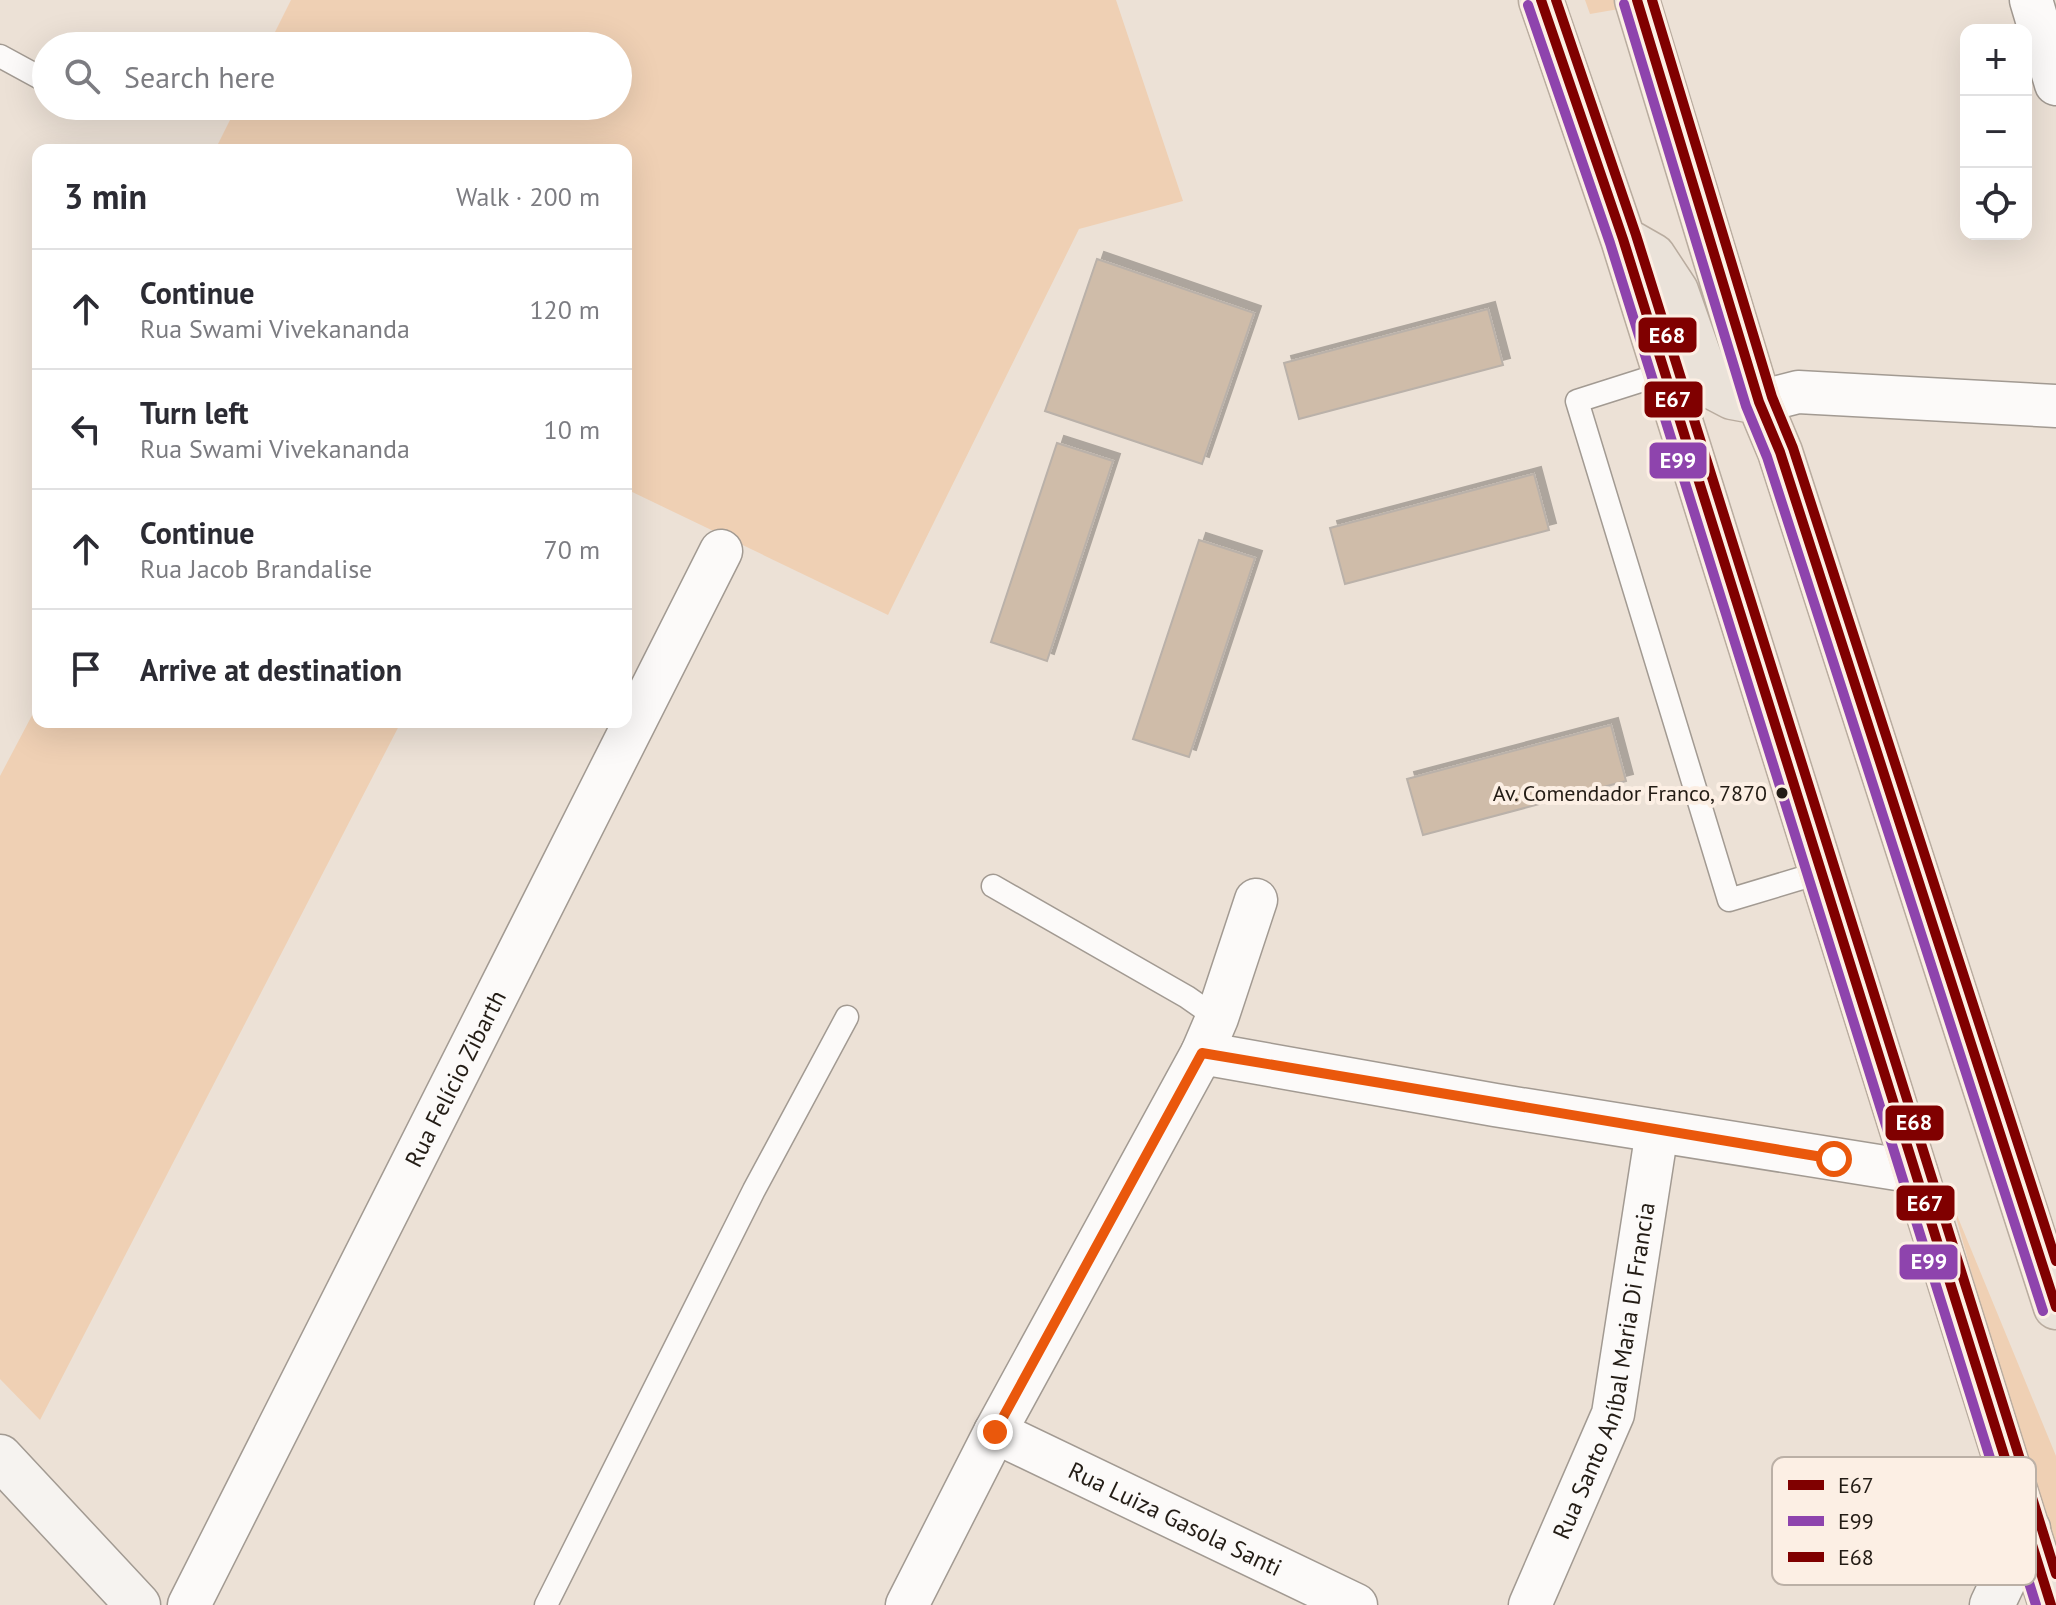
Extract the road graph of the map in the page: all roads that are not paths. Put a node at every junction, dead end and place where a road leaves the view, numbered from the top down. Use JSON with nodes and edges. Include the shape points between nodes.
{"nodes":[{"id":1,"x":1541,"y":0,"type":"edge"},
{"id":2,"x":1637,"y":0,"type":"edge"},
{"id":3,"x":2031,"y":0,"type":"edge"},
{"id":4,"x":0,"y":56,"type":"edge"},
{"id":5,"x":32,"y":73,"type":"edge"},
{"id":6,"x":2056,"y":84,"type":"edge"},
{"id":7,"x":1623,"y":239,"type":"junction"},
{"id":8,"x":1665,"y":373,"type":"junction"},
{"id":9,"x":1759,"y":402,"type":"junction"},
{"id":10,"x":2056,"y":406,"type":"edge"},
{"id":11,"x":721,"y":551,"type":"dead end"},
{"id":12,"x":632,"y":727,"type":"edge"},
{"id":13,"x":632,"y":728,"type":"edge"},
{"id":14,"x":1822,"y":872,"type":"junction"},
{"id":15,"x":993,"y":886,"type":"dead end"},
{"id":16,"x":1256,"y":900,"type":"dead end"},
{"id":17,"x":847,"y":1017,"type":"dead end"},
{"id":18,"x":1210,"y":1036,"type":"junction"},
{"id":19,"x":1657,"y":1131,"type":"junction"},
{"id":20,"x":1916,"y":1172,"type":"junction"},
{"id":21,"x":2056,"y":1307,"type":"edge"},
{"id":22,"x":995,"y":1432,"type":"junction"},
{"id":23,"x":0,"y":1457,"type":"edge"},
{"id":24,"x":2005,"y":1457,"type":"edge"},
{"id":25,"x":2036,"y":1555,"type":"edge"},
{"id":26,"x":2001,"y":1585,"type":"edge"},
{"id":27,"x":138,"y":1605,"type":"edge"},
{"id":28,"x":189,"y":1605,"type":"edge"},
{"id":29,"x":546,"y":1605,"type":"edge"},
{"id":30,"x":907,"y":1605,"type":"edge"},
{"id":31,"x":1356,"y":1605,"type":"edge"},
{"id":32,"x":1530,"y":1605,"type":"edge"},
{"id":33,"x":1992,"y":1605,"type":"edge"},
{"id":34,"x":2051,"y":1605,"type":"edge"}],
"edges":[{"from":1,"to":7,"type":"highway"},
{"from":2,"to":9,"type":"highway"},
{"from":3,"to":6,"type":"street"},
{"from":4,"to":5,"type":"lane"},
{"from":7,"to":8,"type":"highway"},
{"from":7,"to":9,"type":"highway","via":[[1653,256],[1676,291],[1709,385]]},
{"from":8,"to":14,"type":"highway"},
{"from":8,"to":14,"type":"lane","via":[[1577,401],[1729,900]]},
{"from":9,"to":10,"type":"street","via":[[1798,392]]},
{"from":9,"to":21,"type":"highway","via":[[1780,452]]},
{"from":11,"to":12,"type":"street","name":"Rua Felício Zibarth"},
{"from":13,"to":28,"type":"street","name":"Rua Felício Zibarth"},
{"from":14,"to":20,"type":"highway"},
{"from":15,"to":18,"type":"lane","via":[[1187,997]]},
{"from":16,"to":18,"type":"street"},
{"from":17,"to":29,"type":"lane"},
{"from":18,"to":19,"type":"street"},
{"from":18,"to":22,"type":"street"},
{"from":19,"to":20,"type":"street"},
{"from":19,"to":32,"type":"street","name":"Rua Santo Aníbal Maria Di Francia","via":[[1613,1414]]},
{"from":20,"to":24,"type":"highway"},
{"from":22,"to":30,"type":"street"},
{"from":22,"to":31,"type":"street","name":"Rua Luiza Gasola Santi"},
{"from":23,"to":27,"type":"main road"},
{"from":25,"to":34,"type":"highway"},
{"from":26,"to":33,"type":"main road"}]}
